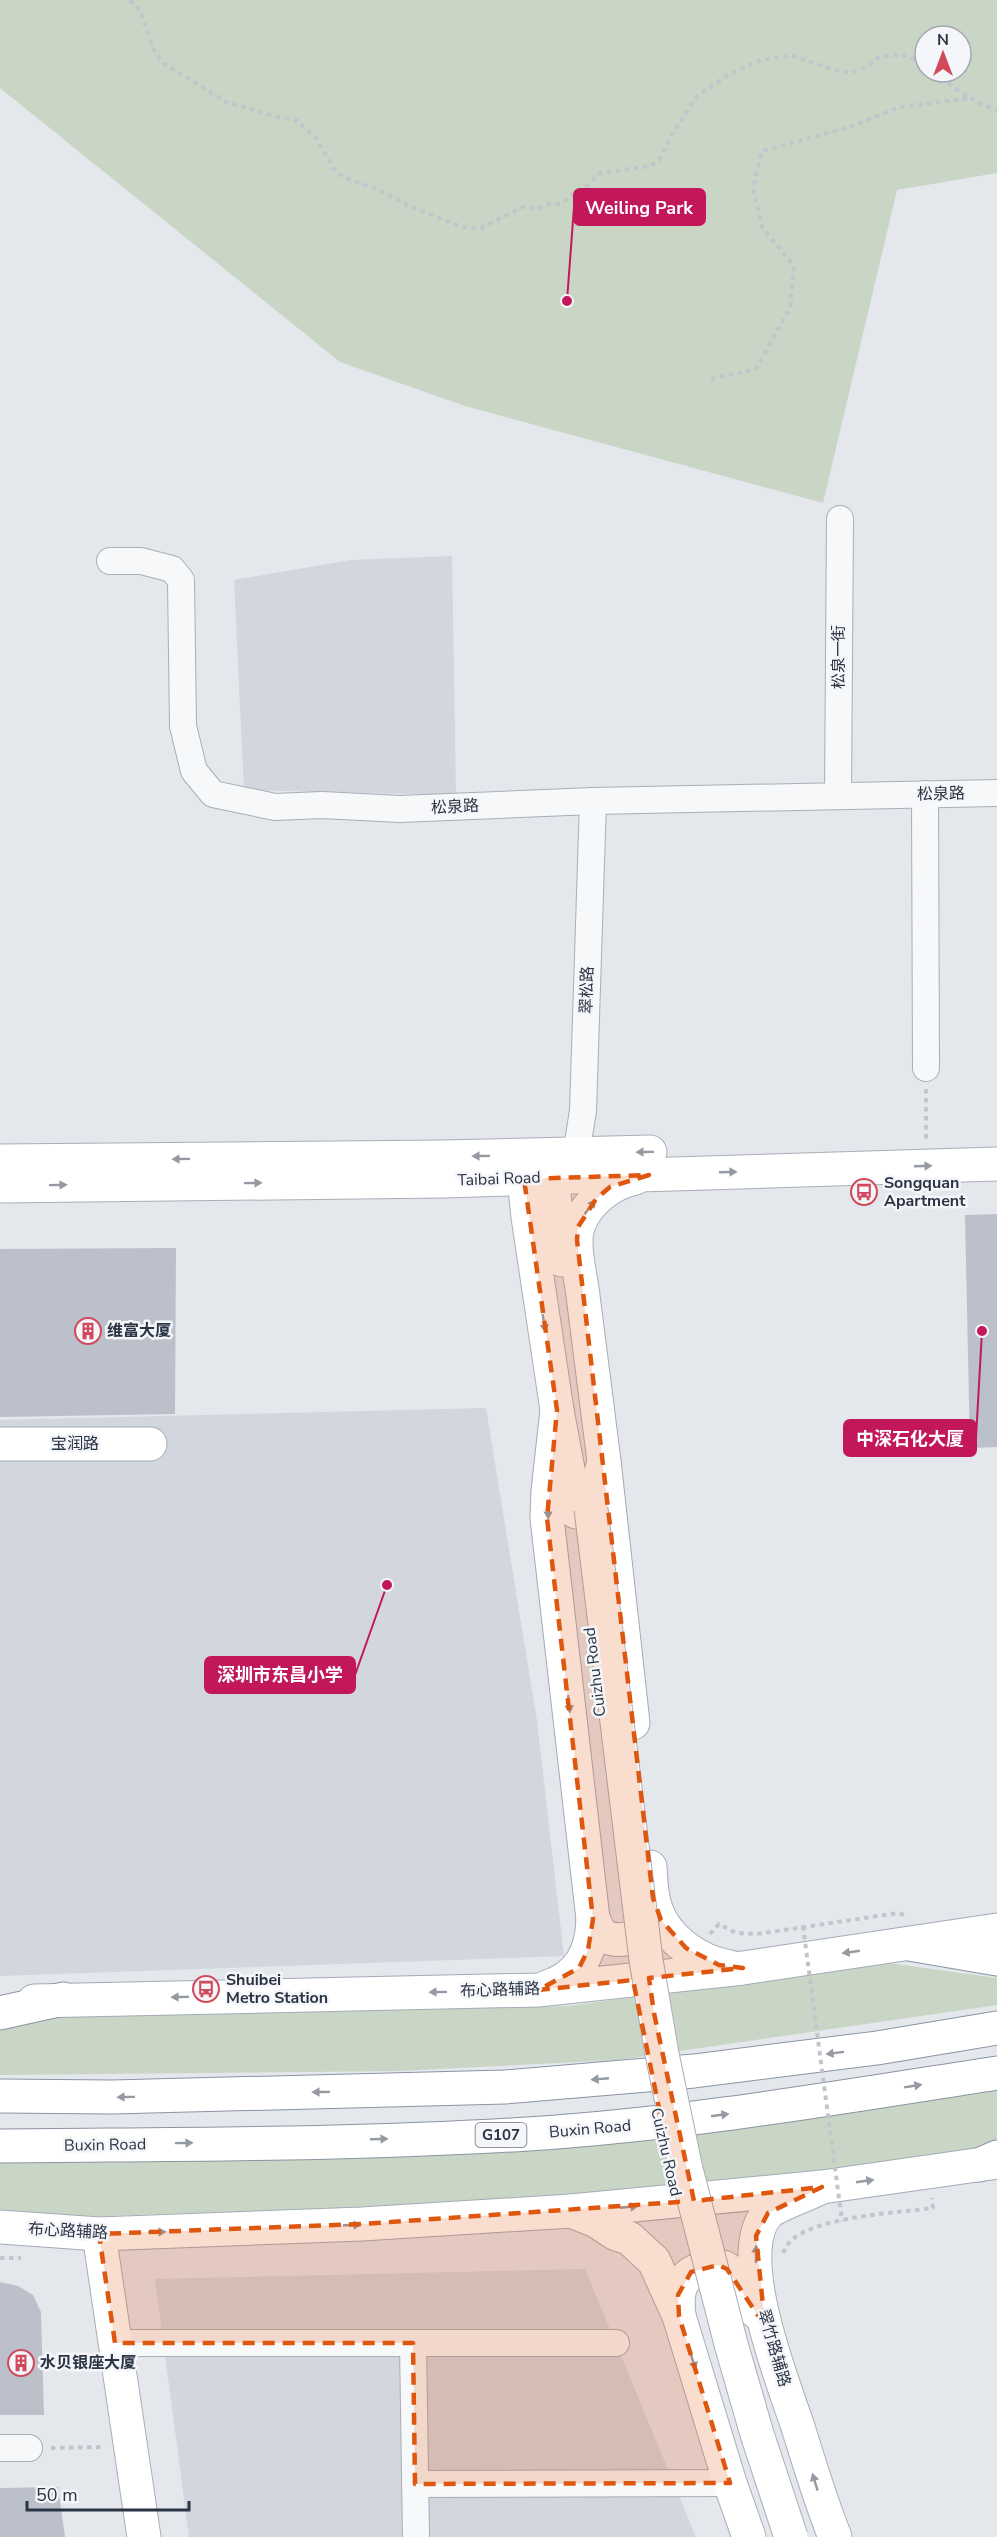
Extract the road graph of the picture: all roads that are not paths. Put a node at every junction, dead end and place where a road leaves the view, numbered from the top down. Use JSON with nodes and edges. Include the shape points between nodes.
{"nodes":[{"id":1,"x":840,"y":519,"type":"dead end"},
{"id":2,"x":110,"y":561,"type":"dead end"},
{"id":3,"x":997,"y":793,"type":"edge"},
{"id":4,"x":925,"y":794,"type":"junction"},
{"id":5,"x":838,"y":796,"type":"junction"},
{"id":6,"x":593,"y":801,"type":"junction"},
{"id":7,"x":926,"y":1068,"type":"road end"},
{"id":8,"x":997,"y":1144,"type":"edge"},
{"id":9,"x":0,"y":1161,"type":"edge"},
{"id":10,"x":997,"y":1164,"type":"edge"},
{"id":11,"x":552,"y":1168,"type":"junction"},
{"id":12,"x":649,"y":1175,"type":"junction"},
{"id":13,"x":0,"y":1186,"type":"edge"},
{"id":14,"x":557,"y":1410,"type":"junction"},
{"id":15,"x":0,"y":1444,"type":"edge"},
{"id":16,"x":150,"y":1444,"type":"dead end"},
{"id":17,"x":604,"y":1461,"type":"junction"},
{"id":18,"x":584,"y":1510,"type":"junction"},
{"id":19,"x":653,"y":1898,"type":"junction"},
{"id":20,"x":593,"y":1919,"type":"junction"},
{"id":21,"x":997,"y":1930,"type":"edge"},
{"id":22,"x":909,"y":1944,"type":"junction"},
{"id":23,"x":997,"y":1959,"type":"edge"},
{"id":24,"x":743,"y":1968,"type":"junction"},
{"id":25,"x":538,"y":1990,"type":"junction"},
{"id":26,"x":63,"y":1999,"type":"junction"},
{"id":27,"x":0,"y":2004,"type":"edge"},
{"id":28,"x":0,"y":2013,"type":"edge"},
{"id":29,"x":997,"y":2028,"type":"edge"},
{"id":30,"x":997,"y":2073,"type":"edge"},
{"id":31,"x":0,"y":2096,"type":"edge"},
{"id":32,"x":0,"y":2146,"type":"edge"},
{"id":33,"x":991,"y":2161,"type":"edge"},
{"id":34,"x":833,"y":2201,"type":"junction"},
{"id":35,"x":571,"y":2211,"type":"junction"},
{"id":36,"x":0,"y":2227,"type":"edge"},
{"id":37,"x":99,"y":2234,"type":"junction"},
{"id":38,"x":679,"y":2316,"type":"junction"},
{"id":39,"x":765,"y":2326,"type":"junction"},
{"id":40,"x":115,"y":2343,"type":"junction"},
{"id":41,"x":413,"y":2343,"type":"junction"},
{"id":42,"x":616,"y":2343,"type":"dead end"},
{"id":43,"x":0,"y":2448,"type":"edge"},
{"id":44,"x":29,"y":2448,"type":"road end"},
{"id":45,"x":730,"y":2483,"type":"junction"},
{"id":46,"x":415,"y":2484,"type":"junction"},
{"id":47,"x":144,"y":2537,"type":"edge"},
{"id":48,"x":416,"y":2537,"type":"edge"},
{"id":49,"x":749,"y":2537,"type":"edge"},
{"id":50,"x":779,"y":2537,"type":"edge"},
{"id":51,"x":791,"y":2537,"type":"edge"},
{"id":52,"x":835,"y":2537,"type":"edge"}],
"edges":[{"from":1,"to":5,"type":"street","name":"松泉一街"},
{"from":2,"to":6,"type":"street","name":"松泉路","via":[[141,561],[172,569],[181,580],[183,726],[194,771],[213,794],[275,807],[322,805],[400,810]]},
{"from":3,"to":4,"type":"street","name":"松泉路"},
{"from":4,"to":5,"type":"street","name":"松泉路"},
{"from":4,"to":7,"type":"street"},
{"from":5,"to":6,"type":"street","name":"松泉路"},
{"from":6,"to":11,"type":"street","name":"翠松路","via":[[583,1111]]},
{"from":8,"to":11,"type":"main road","name":"Taibai Road","one_way":true},
{"from":11,"to":9,"type":"main road","name":"Taibai Road","one_way":true},
{"from":12,"to":10,"type":"main road","name":"Taibai Road","one_way":true},
{"from":11,"to":12,"type":"main road","name":"Taibai Road"},
{"from":13,"to":11,"type":"main road","name":"Taibai Road","one_way":true},
{"from":11,"to":14,"type":"main road","name":"Cuizhu Road","one_way":true,"via":[[534,1265]]},
{"from":11,"to":18,"type":"main road","name":"Cuizhu Road"},
{"from":17,"to":12,"type":"main road","name":"Cuizhu Road","one_way":true,"via":[[578,1227],[586,1211],[610,1187]]},
{"from":14,"to":18,"type":"main road","name":"Cuizhu Road"},
{"from":14,"to":20,"type":"main road","one_way":true,"via":[[548,1518]]},
{"from":15,"to":16,"type":"main road","name":"宝润路"},
{"from":17,"to":18,"type":"main road","name":"Cuizhu Road"},
{"from":17,"to":19,"type":"main road"},
{"from":18,"to":50,"type":"main road","name":"Cuizhu Road","via":[[624,1927],[654,2097],[699,2289]]},
{"from":18,"to":51,"type":"main road","name":"Cuizhu Road","bridge":true,"via":[[664,2065],[728,2333]]},
{"from":19,"to":20,"type":"main road","via":[[651,1924],[634,1937],[605,1937]]},
{"from":19,"to":24,"type":"main road","via":[[661,1920],[686,1948],[719,1965]]},
{"from":20,"to":25,"type":"main road","via":[[588,1950],[579,1968],[557,1984]]},
{"from":21,"to":22,"type":"main road","name":"布心路辅路"},
{"from":22,"to":23,"type":"main road"},
{"from":22,"to":24,"type":"main road","name":"布心路辅路","one_way":true},
{"from":24,"to":25,"type":"main road","name":"布心路辅路"},
{"from":25,"to":26,"type":"main road","name":"布心路辅路","one_way":true},
{"from":26,"to":27,"type":"main road","name":"布心路辅路"},
{"from":26,"to":28,"type":"main road"},
{"from":29,"to":31,"type":"main road","one_way":true,"via":[[694,2071],[505,2087]]},
{"from":32,"to":30,"type":"main road","name":"Buxin Road","number":"G107","one_way":true,"via":[[527,2134],[717,2116]]},
{"from":34,"to":33,"type":"main road","name":"布心路辅路","one_way":true},
{"from":35,"to":34,"type":"main road","name":"布心路辅路","one_way":true},
{"from":39,"to":34,"type":"main road","name":"翠竹路辅路","one_way":true,"via":[[755,2255],[756,2236],[768,2212]]},
{"from":37,"to":35,"type":"main road","name":"布心路辅路","one_way":true},
{"from":35,"to":38,"type":"main road","via":[[629,2238],[654,2261]]},
{"from":36,"to":37,"type":"main road","name":"布心路辅路"},
{"from":37,"to":40,"type":"main road"},
{"from":38,"to":39,"type":"main road","via":[[678,2295],[685,2279],[699,2269],[718,2265],[737,2279]]},
{"from":38,"to":45,"type":"main road","one_way":true},
{"from":52,"to":39,"type":"main road","name":"翠竹路辅路","one_way":true},
{"from":40,"to":41,"type":"street"},
{"from":40,"to":47,"type":"main road"},
{"from":41,"to":42,"type":"street"},
{"from":41,"to":46,"type":"street"},
{"from":43,"to":44,"type":"street"},
{"from":45,"to":46,"type":"street"},
{"from":45,"to":49,"type":"main road"},
{"from":46,"to":48,"type":"street"}]}
